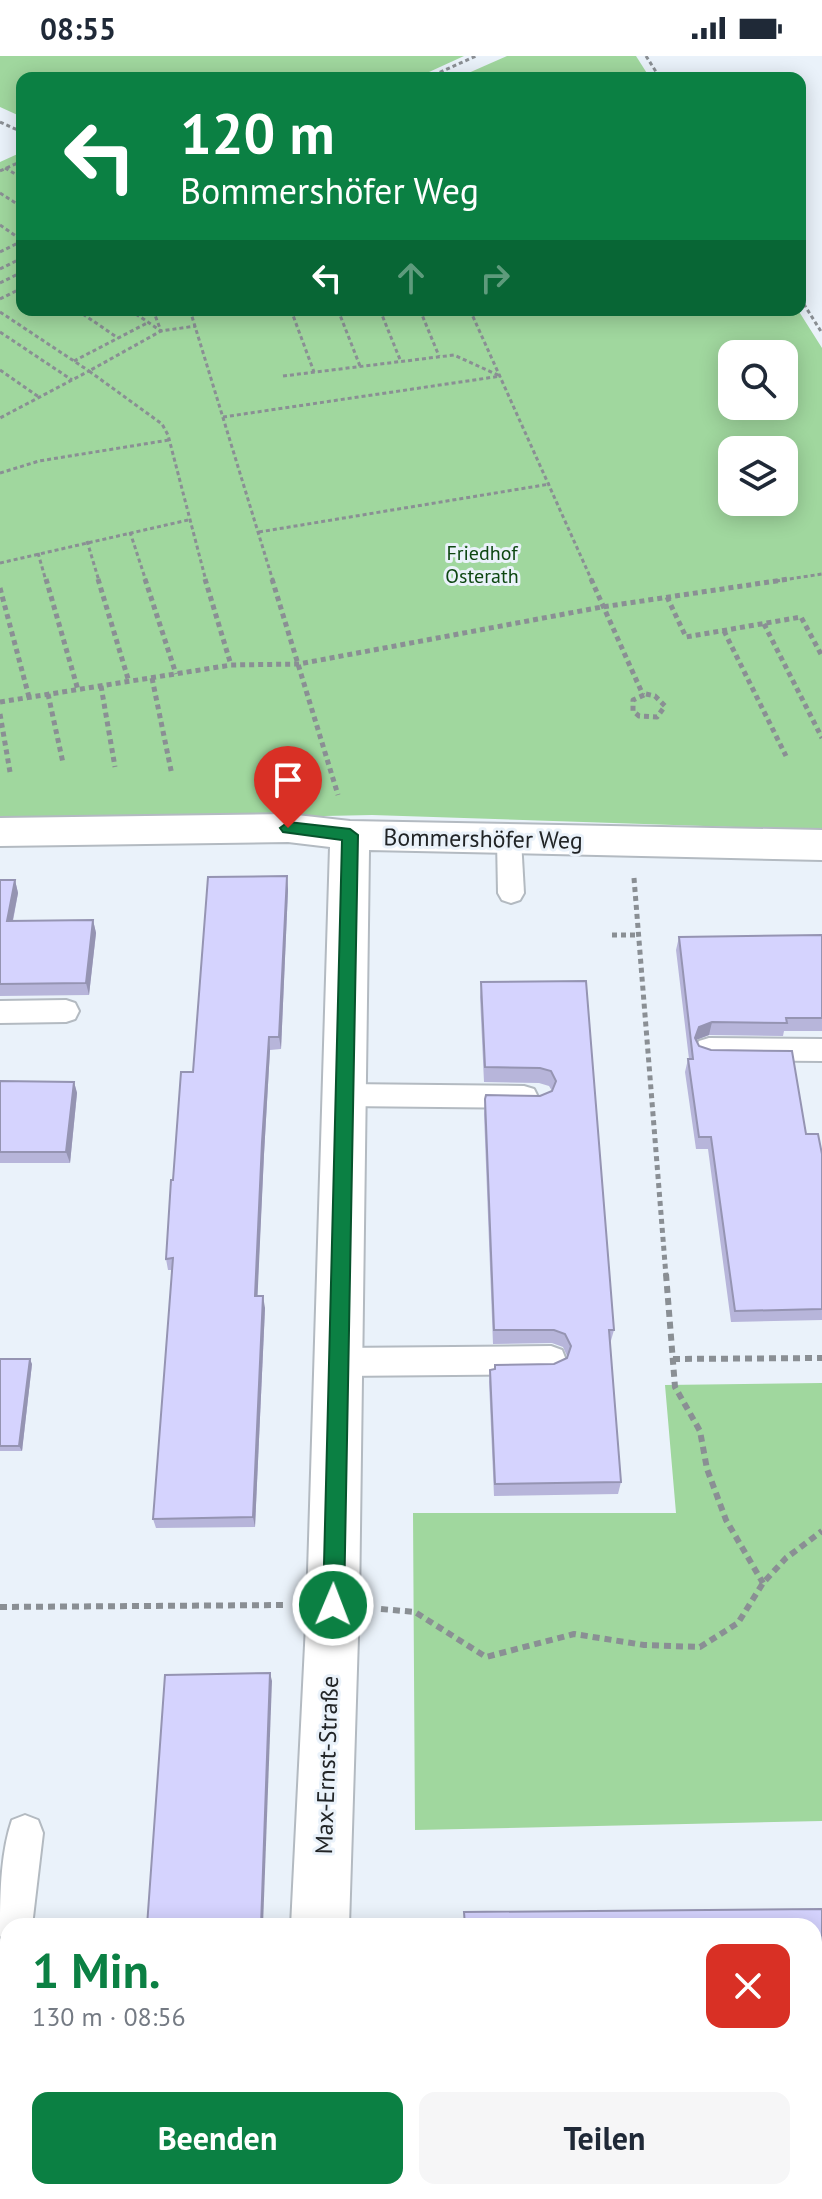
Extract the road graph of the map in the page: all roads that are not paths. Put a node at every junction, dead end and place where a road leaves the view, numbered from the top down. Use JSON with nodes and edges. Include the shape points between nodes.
{"nodes":[{"id":1,"x":0,"y":832,"type":"edge"},
{"id":2,"x":350,"y":835,"type":"junction"},
{"id":3,"x":509,"y":839,"type":"junction"},
{"id":4,"x":822,"y":845,"type":"edge"},
{"id":5,"x":511,"y":893,"type":"dead end"},
{"id":6,"x":66,"y":1011,"type":"dead end"},
{"id":7,"x":0,"y":1012,"type":"edge"},
{"id":8,"x":709,"y":1049,"type":"edge"},
{"id":9,"x":822,"y":1050,"type":"edge"},
{"id":10,"x":344,"y":1095,"type":"junction"},
{"id":11,"x":538,"y":1097,"type":"edge"},
{"id":12,"x":551,"y":1360,"type":"dead end"},
{"id":13,"x":339,"y":1362,"type":"junction"},
{"id":14,"x":25,"y":1833,"type":"dead end"},
{"id":15,"x":15,"y":1918,"type":"edge"},
{"id":16,"x":320,"y":1918,"type":"edge"}],
"edges":[{"from":1,"to":2,"type":"street","name":"Bommershöfer Weg","via":[[288,828]]},
{"from":2,"to":3,"type":"street","name":"Bommershöfer Weg"},
{"from":2,"to":10,"type":"street","name":"Max-Ernst-Straße"},
{"from":3,"to":4,"type":"street","name":"Bommershöfer Weg"},
{"from":3,"to":5,"type":"lane"},
{"from":6,"to":7,"type":"lane"},
{"from":8,"to":9,"type":"lane"},
{"from":10,"to":11,"type":"lane"},
{"from":10,"to":13,"type":"street","name":"Max-Ernst-Straße"},
{"from":12,"to":13,"type":"lane"},
{"from":13,"to":16,"type":"street","name":"Max-Ernst-Straße"},
{"from":14,"to":15,"type":"lane"}]}
